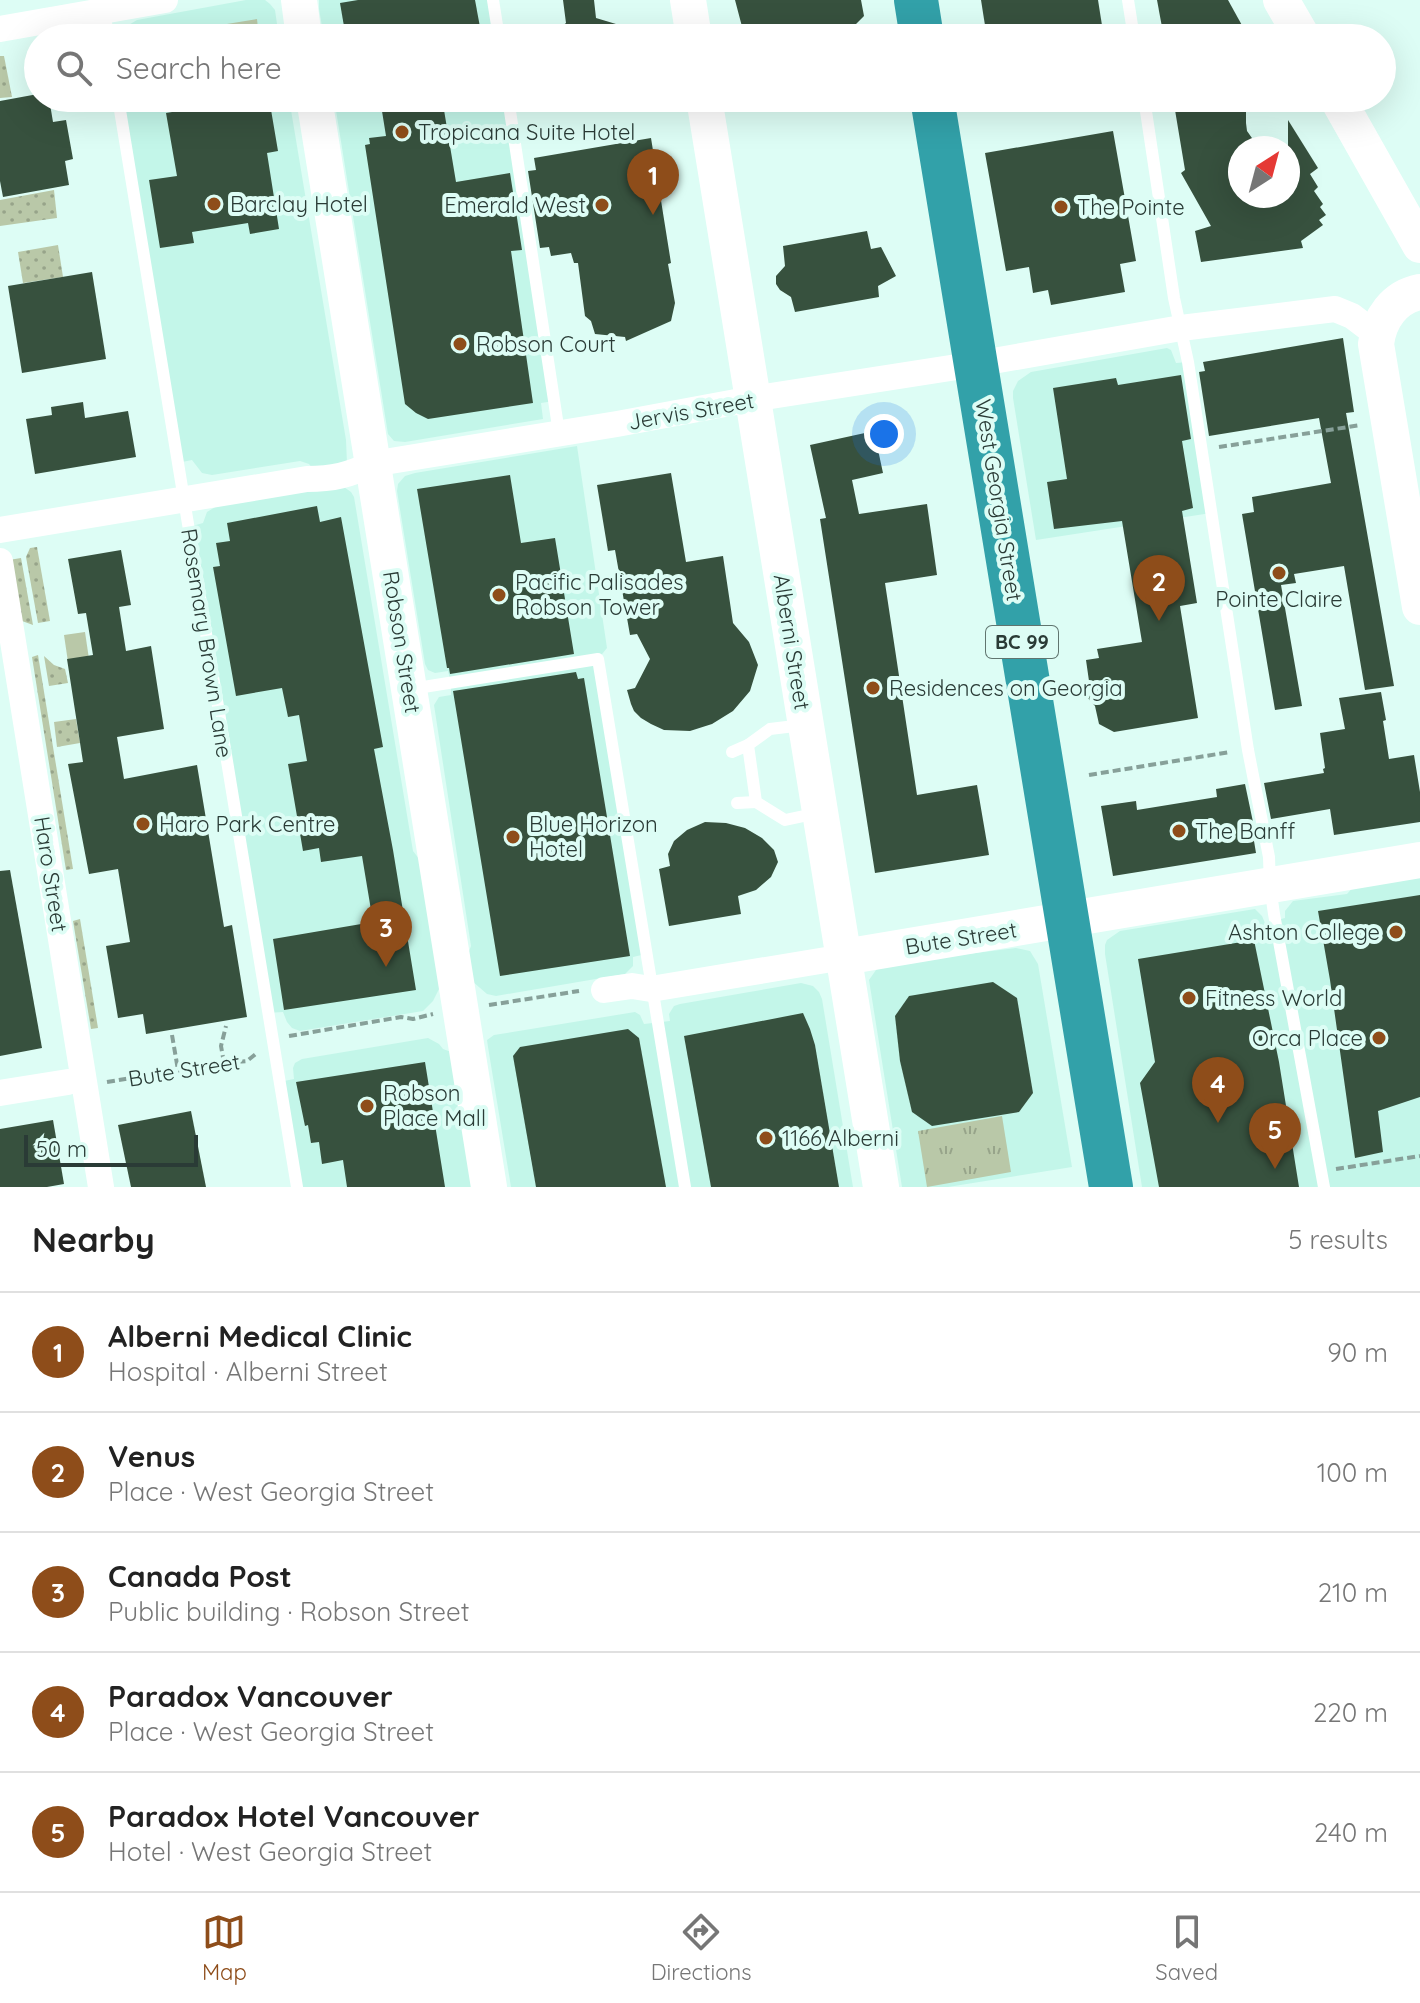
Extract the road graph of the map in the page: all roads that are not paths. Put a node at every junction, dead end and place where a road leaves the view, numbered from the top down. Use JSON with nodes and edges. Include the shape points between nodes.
{"nodes":[{"id":1,"x":165,"y":0,"type":"edge"},
{"id":2,"x":299,"y":0,"type":"edge"},
{"id":3,"x":493,"y":0,"type":"edge"},
{"id":4,"x":688,"y":0,"type":"edge"},
{"id":5,"x":916,"y":0,"type":"edge"},
{"id":6,"x":1128,"y":0,"type":"edge"},
{"id":7,"x":1281,"y":0,"type":"edge"},
{"id":8,"x":103,"y":5,"type":"edge"},
{"id":9,"x":302,"y":24,"type":"edge"},
{"id":10,"x":497,"y":24,"type":"edge"},
{"id":11,"x":692,"y":24,"type":"edge"},
{"id":12,"x":920,"y":24,"type":"edge"},
{"id":13,"x":1132,"y":24,"type":"edge"},
{"id":14,"x":1295,"y":24,"type":"edge"},
{"id":15,"x":0,"y":29,"type":"edge"},
{"id":16,"x":120,"y":112,"type":"edge"},
{"id":17,"x":316,"y":112,"type":"edge"},
{"id":18,"x":510,"y":112,"type":"edge"},
{"id":19,"x":706,"y":112,"type":"edge"},
{"id":20,"x":934,"y":112,"type":"edge"},
{"id":21,"x":1146,"y":112,"type":"edge"},
{"id":22,"x":1345,"y":112,"type":"edge"},
{"id":23,"x":1420,"y":245,"type":"edge"},
{"id":24,"x":1420,"y":292,"type":"edge"},
{"id":25,"x":1181,"y":328,"type":"junction"},
{"id":26,"x":1377,"y":335,"type":"junction"},
{"id":27,"x":976,"y":364,"type":"junction"},
{"id":28,"x":752,"y":399,"type":"junction"},
{"id":29,"x":559,"y":433,"type":"junction"},
{"id":30,"x":372,"y":464,"type":"junction"},
{"id":31,"x":184,"y":498,"type":"junction"},
{"id":32,"x":0,"y":530,"type":"edge"},
{"id":33,"x":0,"y":561,"type":"edge"},
{"id":34,"x":1420,"y":607,"type":"edge"},
{"id":35,"x":409,"y":689,"type":"junction"},
{"id":36,"x":806,"y":724,"type":"junction"},
{"id":37,"x":748,"y":745,"type":"junction"},
{"id":38,"x":732,"y":752,"type":"dead end"},
{"id":39,"x":756,"y":802,"type":"junction"},
{"id":40,"x":737,"y":803,"type":"dead end"},
{"id":41,"x":820,"y":812,"type":"junction"},
{"id":42,"x":1420,"y":860,"type":"edge"},
{"id":43,"x":1270,"y":886,"type":"junction"},
{"id":44,"x":1066,"y":921,"type":"junction"},
{"id":45,"x":844,"y":957,"type":"junction"},
{"id":46,"x":651,"y":989,"type":"junction"},
{"id":47,"x":604,"y":990,"type":"road end"},
{"id":48,"x":68,"y":1082,"type":"dead end"},
{"id":49,"x":0,"y":1093,"type":"edge"},
{"id":50,"x":101,"y":1187,"type":"edge"},
{"id":51,"x":297,"y":1187,"type":"edge"},
{"id":52,"x":489,"y":1187,"type":"edge"},
{"id":53,"x":685,"y":1187,"type":"edge"},
{"id":54,"x":881,"y":1187,"type":"edge"},
{"id":55,"x":1111,"y":1187,"type":"edge"},
{"id":56,"x":1324,"y":1187,"type":"edge"}],
"edges":[{"from":1,"to":8,"type":"street"},
{"from":2,"to":9,"type":"street"},
{"from":3,"to":10,"type":"lane"},
{"from":4,"to":11,"type":"street"},
{"from":5,"to":12,"type":"highway"},
{"from":6,"to":13,"type":"lane"},
{"from":7,"to":14,"type":"street"},
{"from":8,"to":15,"type":"street"},
{"from":16,"to":31,"type":"lane","name":"Rosemary Brown Lane"},
{"from":17,"to":30,"type":"street","name":"Robson Street"},
{"from":18,"to":29,"type":"lane"},
{"from":19,"to":28,"type":"street","name":"Alberni Street"},
{"from":20,"to":27,"type":"highway","name":"West Georgia Street","number":"BC 99"},
{"from":21,"to":25,"type":"lane"},
{"from":22,"to":23,"type":"street"},
{"from":24,"to":26,"type":"street","via":[[1392,306]]},
{"from":25,"to":26,"type":"street","name":"Jervis Street","via":[[1335,309]]},
{"from":25,"to":27,"type":"street","name":"Jervis Street"},
{"from":25,"to":43,"type":"lane"},
{"from":26,"to":34,"type":"street"},
{"from":27,"to":28,"type":"street","name":"Jervis Street"},
{"from":27,"to":44,"type":"highway","name":"West Georgia Street","number":"BC 99"},
{"from":28,"to":29,"type":"street","name":"Jervis Street"},
{"from":28,"to":36,"type":"street","name":"Alberni Street"},
{"from":29,"to":30,"type":"street","name":"Jervis Street"},
{"from":30,"to":31,"type":"street","name":"Jervis Street","via":[[349,475]]},
{"from":30,"to":35,"type":"street","name":"Robson Street"},
{"from":31,"to":32,"type":"street","name":"Jervis Street"},
{"from":31,"to":51,"type":"lane","name":"Rosemary Brown Lane"},
{"from":33,"to":50,"type":"street","name":"Haro Street"},
{"from":35,"to":46,"type":"lane","via":[[598,659]]},
{"from":35,"to":52,"type":"street","name":"Robson Street"},
{"from":36,"to":37,"type":"lane","via":[[770,729]]},
{"from":36,"to":41,"type":"street","name":"Alberni Street"},
{"from":37,"to":38,"type":"lane"},
{"from":37,"to":39,"type":"lane"},
{"from":39,"to":40,"type":"lane"},
{"from":39,"to":41,"type":"lane","via":[[785,820]]},
{"from":41,"to":45,"type":"street","name":"Alberni Street"},
{"from":42,"to":43,"type":"street","name":"Bute Street"},
{"from":43,"to":44,"type":"street","name":"Bute Street"},
{"from":43,"to":56,"type":"lane"},
{"from":44,"to":45,"type":"street","name":"Bute Street"},
{"from":44,"to":55,"type":"highway","name":"West Georgia Street","number":"BC 99"},
{"from":45,"to":46,"type":"street","name":"Bute Street"},
{"from":45,"to":54,"type":"street","name":"Alberni Street"},
{"from":46,"to":47,"type":"street","name":"Bute Street"},
{"from":46,"to":53,"type":"lane"},
{"from":48,"to":49,"type":"street"}]}
